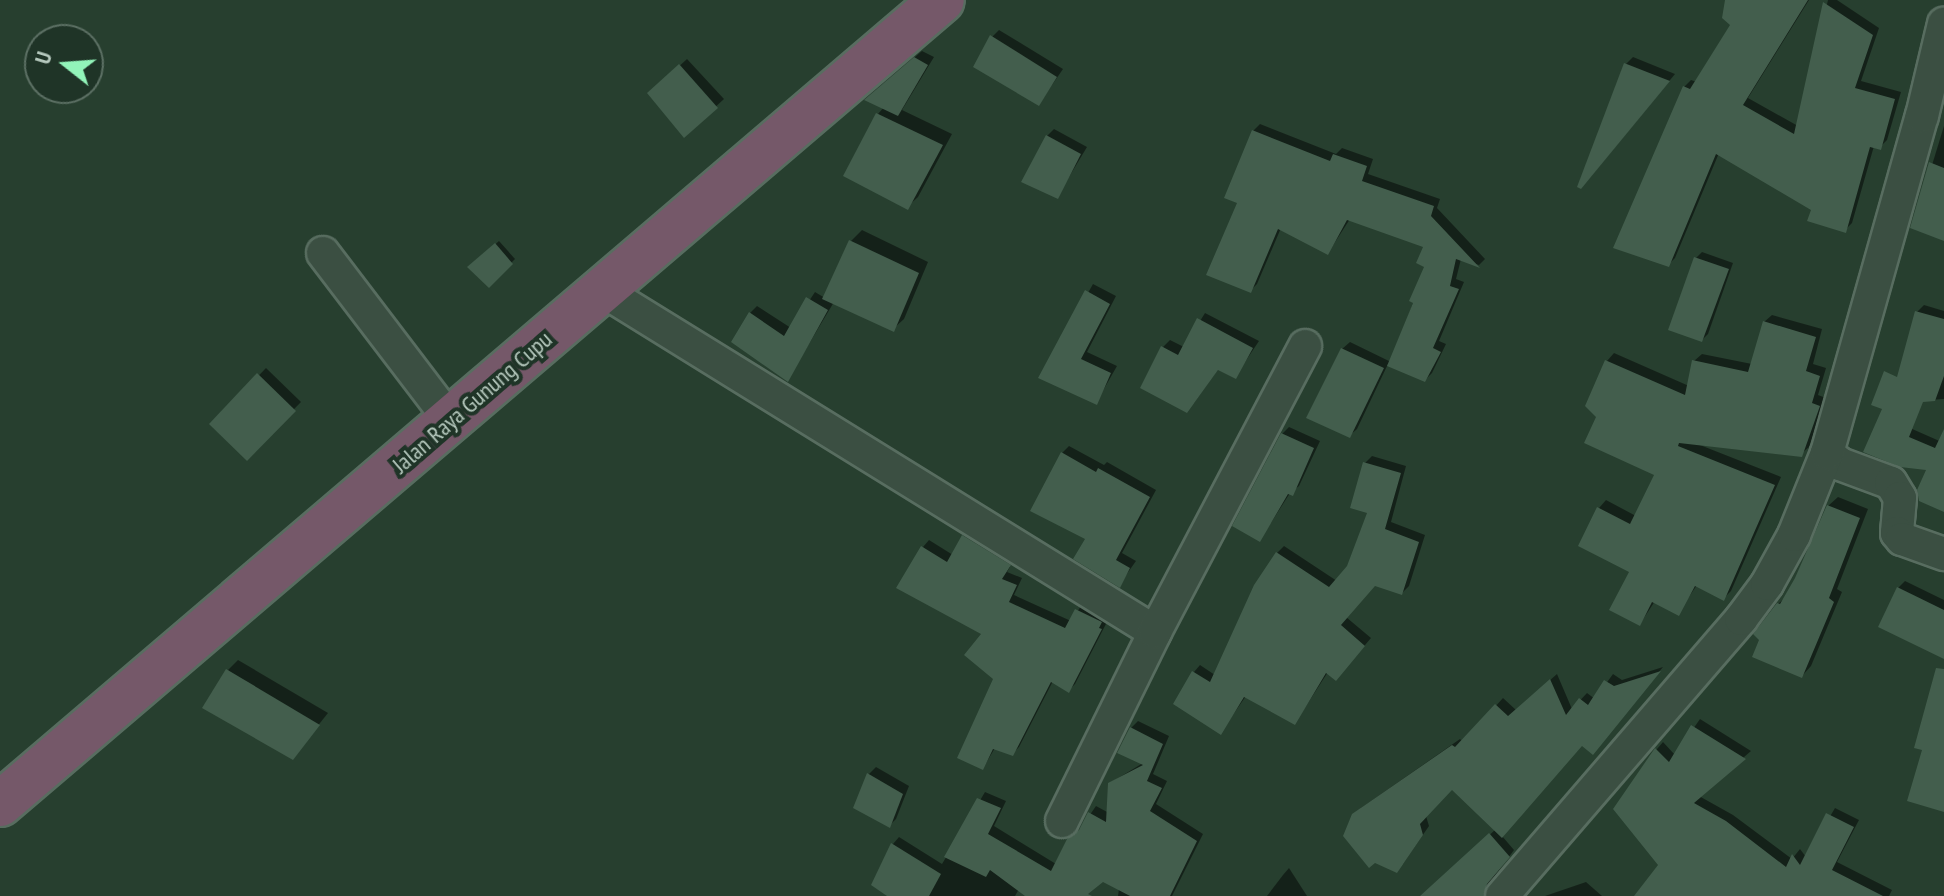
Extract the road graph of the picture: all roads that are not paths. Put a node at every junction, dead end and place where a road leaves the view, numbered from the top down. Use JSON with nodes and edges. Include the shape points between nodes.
{"nodes":[{"id":1,"x":942,"y":0,"type":"edge"},
{"id":2,"x":1944,"y":24,"type":"edge"},
{"id":3,"x":323,"y":253,"type":"dead end"},
{"id":4,"x":602,"y":290,"type":"junction"},
{"id":5,"x":1305,"y":346,"type":"dead end"},
{"id":6,"x":451,"y":421,"type":"junction"},
{"id":7,"x":1827,"y":453,"type":"junction"},
{"id":8,"x":1944,"y":554,"type":"edge"},
{"id":9,"x":1155,"y":632,"type":"junction"},
{"id":10,"x":0,"y":804,"type":"edge"},
{"id":11,"x":1062,"y":821,"type":"dead end"},
{"id":12,"x":1502,"y":896,"type":"edge"}],
"edges":[{"from":1,"to":4,"type":"highway","name":"Jalan Raya Gunung Cupu"},
{"from":2,"to":7,"type":"street"},
{"from":3,"to":6,"type":"street"},
{"from":4,"to":6,"type":"highway","name":"Jalan Raya Gunung Cupu"},
{"from":4,"to":9,"type":"street"},
{"from":5,"to":9,"type":"street"},
{"from":6,"to":10,"type":"highway","name":"Jalan Raya Gunung Cupu"},
{"from":7,"to":8,"type":"street","via":[[1840,464],[1891,483],[1900,498],[1897,533]]},
{"from":7,"to":12,"type":"street","via":[[1794,535],[1767,584]]},
{"from":9,"to":11,"type":"street"}]}
